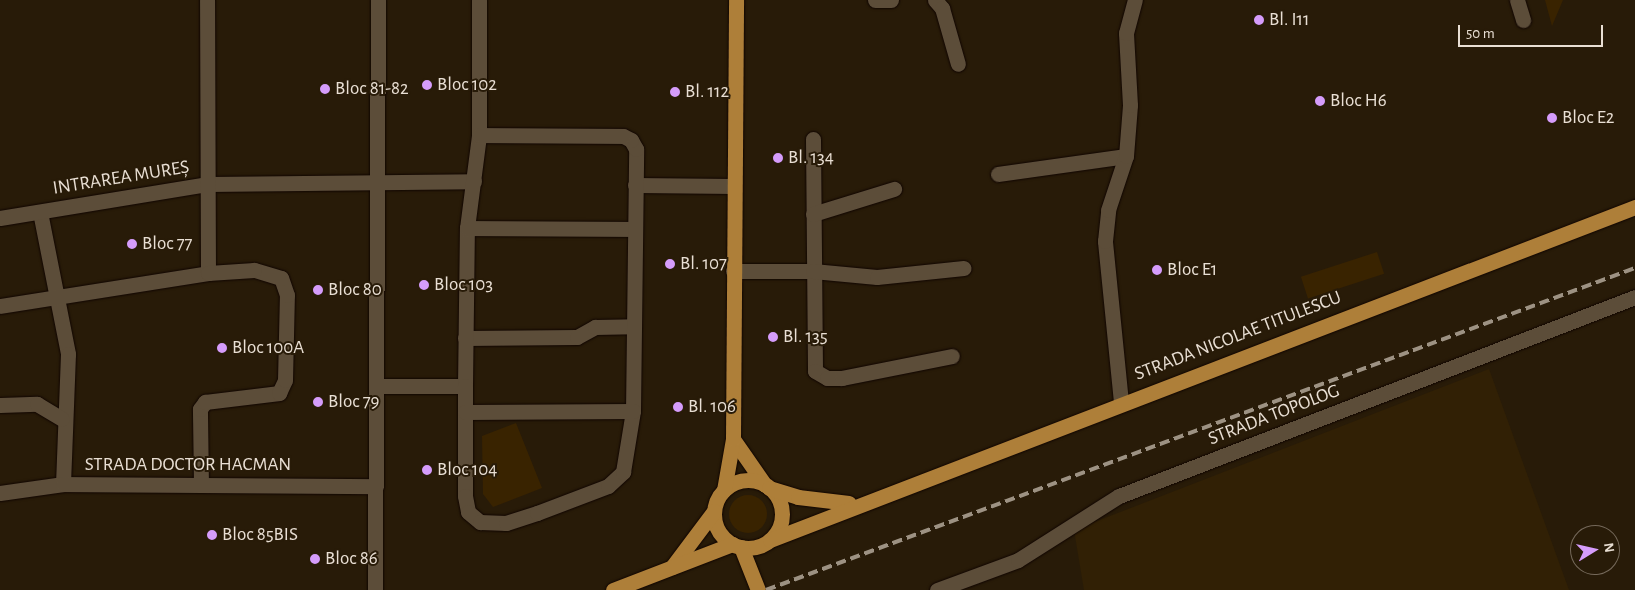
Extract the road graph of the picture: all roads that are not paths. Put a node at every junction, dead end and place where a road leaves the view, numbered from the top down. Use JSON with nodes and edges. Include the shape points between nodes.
{"nodes":[{"id":1,"x":207,"y":0,"type":"edge"},
{"id":2,"x":378,"y":0,"type":"edge"},
{"id":3,"x":480,"y":0,"type":"edge"},
{"id":4,"x":736,"y":0,"type":"edge"},
{"id":5,"x":875,"y":0,"type":"edge"},
{"id":6,"x":891,"y":0,"type":"edge"},
{"id":7,"x":935,"y":0,"type":"edge"},
{"id":8,"x":1135,"y":0,"type":"edge"},
{"id":9,"x":1517,"y":0,"type":"edge"},
{"id":10,"x":1523,"y":20,"type":"dead end"},
{"id":11,"x":958,"y":64,"type":"dead end"},
{"id":12,"x":479,"y":135,"type":"junction"},
{"id":13,"x":813,"y":139,"type":"dead end"},
{"id":14,"x":1126,"y":156,"type":"junction"},
{"id":15,"x":998,"y":174,"type":"dead end"},
{"id":16,"x":474,"y":181,"type":"junction"},
{"id":17,"x":378,"y":182,"type":"junction"},
{"id":18,"x":208,"y":184,"type":"junction"},
{"id":19,"x":635,"y":185,"type":"junction"},
{"id":20,"x":734,"y":186,"type":"junction"},
{"id":21,"x":894,"y":189,"type":"dead end"},
{"id":22,"x":1635,"y":207,"type":"edge"},
{"id":23,"x":40,"y":212,"type":"junction"},
{"id":24,"x":813,"y":214,"type":"junction"},
{"id":25,"x":0,"y":218,"type":"edge"},
{"id":26,"x":467,"y":228,"type":"junction"},
{"id":27,"x":634,"y":229,"type":"junction"},
{"id":28,"x":964,"y":268,"type":"dead end"},
{"id":29,"x":733,"y":271,"type":"junction"},
{"id":30,"x":813,"y":271,"type":"junction"},
{"id":31,"x":208,"y":273,"type":"junction"},
{"id":32,"x":58,"y":297,"type":"junction"},
{"id":33,"x":1635,"y":297,"type":"edge"},
{"id":34,"x":0,"y":306,"type":"edge"},
{"id":35,"x":634,"y":326,"type":"junction"},
{"id":36,"x":465,"y":338,"type":"junction"},
{"id":37,"x":952,"y":356,"type":"dead end"},
{"id":38,"x":376,"y":386,"type":"junction"},
{"id":39,"x":465,"y":386,"type":"junction"},
{"id":40,"x":1121,"y":402,"type":"junction"},
{"id":41,"x":0,"y":404,"type":"edge"},
{"id":42,"x":633,"y":411,"type":"junction"},
{"id":43,"x":465,"y":412,"type":"junction"},
{"id":44,"x":62,"y":419,"type":"junction"},
{"id":45,"x":733,"y":439,"type":"junction"},
{"id":46,"x":63,"y":484,"type":"junction"},
{"id":47,"x":201,"y":485,"type":"junction"},
{"id":48,"x":376,"y":486,"type":"junction"},
{"id":49,"x":767,"y":486,"type":"junction"},
{"id":50,"x":724,"y":490,"type":"junction"},
{"id":51,"x":0,"y":493,"type":"edge"},
{"id":52,"x":856,"y":504,"type":"junction"},
{"id":53,"x":714,"y":511,"type":"junction"},
{"id":54,"x":764,"y":543,"type":"junction"},
{"id":55,"x":737,"y":546,"type":"junction"},
{"id":56,"x":672,"y":567,"type":"junction"},
{"id":57,"x":757,"y":585,"type":"edge"},
{"id":58,"x":375,"y":590,"type":"edge"},
{"id":59,"x":613,"y":590,"type":"edge"},
{"id":60,"x":937,"y":590,"type":"edge"}],
"edges":[{"from":1,"to":18,"type":"street"},
{"from":2,"to":17,"type":"street"},
{"from":3,"to":12,"type":"street"},
{"from":4,"to":20,"type":"main road"},
{"from":5,"to":6,"type":"street"},
{"from":7,"to":11,"type":"street","via":[[942,8]]},
{"from":8,"to":14,"type":"street","via":[[1126,32],[1130,105]]},
{"from":9,"to":10,"type":"street"},
{"from":12,"to":16,"type":"street"},
{"from":12,"to":19,"type":"street","via":[[623,136],[631,140],[636,150]]},
{"from":13,"to":24,"type":"street"},
{"from":14,"to":15,"type":"street"},
{"from":14,"to":40,"type":"street","via":[[1108,210],[1105,241]]},
{"from":16,"to":17,"type":"street"},
{"from":16,"to":26,"type":"street"},
{"from":17,"to":18,"type":"street"},
{"from":17,"to":38,"type":"street"},
{"from":18,"to":23,"type":"street","name":"INTRAREA MUREȘ"},
{"from":18,"to":31,"type":"street"},
{"from":19,"to":20,"type":"street"},
{"from":19,"to":27,"type":"street"},
{"from":20,"to":29,"type":"main road"},
{"from":21,"to":24,"type":"street"},
{"from":22,"to":40,"type":"main road","name":"STRADA NICOLAE TITULESCU"},
{"from":23,"to":25,"type":"street","name":"INTRAREA MUREȘ"},
{"from":23,"to":32,"type":"street","name":"INTRAREA MUREȘ"},
{"from":24,"to":30,"type":"street"},
{"from":26,"to":27,"type":"street"},
{"from":26,"to":36,"type":"street"},
{"from":27,"to":35,"type":"street"},
{"from":28,"to":30,"type":"street","via":[[877,277]]},
{"from":29,"to":30,"type":"street"},
{"from":29,"to":45,"type":"main road"},
{"from":30,"to":37,"type":"street","via":[[815,371],[827,378],[842,378]]},
{"from":31,"to":32,"type":"street"},
{"from":31,"to":47,"type":"street","via":[[254,270],[281,278],[287,295],[285,380],[280,393],[204,402],[200,409]]},
{"from":32,"to":34,"type":"street"},
{"from":32,"to":44,"type":"street","name":"INTRAREA MUREȘ","via":[[68,354]]},
{"from":33,"to":60,"type":"street","name":"STRADA TOPOLOG","via":[[1119,496],[1018,560]]},
{"from":35,"to":36,"type":"street","via":[[595,327],[577,337]]},
{"from":35,"to":42,"type":"street"},
{"from":36,"to":39,"type":"street"},
{"from":38,"to":39,"type":"street"},
{"from":38,"to":48,"type":"street"},
{"from":39,"to":43,"type":"street"},
{"from":40,"to":52,"type":"main road","name":"STRADA NICOLAE TITULESCU"},
{"from":41,"to":44,"type":"street","via":[[37,404]]},
{"from":42,"to":43,"type":"street"},
{"from":42,"to":43,"type":"street","via":[[623,472],[608,486],[506,523],[480,522],[468,512],[464,496]]},
{"from":44,"to":46,"type":"street","name":"INTRAREA MUREȘ"},
{"from":45,"to":49,"type":"main road"},
{"from":45,"to":50,"type":"main road"},
{"from":46,"to":47,"type":"street","name":"STRADA DOCTOR HACMAN"},
{"from":46,"to":51,"type":"street","name":"STRADA DOCTOR HACMAN"},
{"from":47,"to":48,"type":"street","name":"STRADA DOCTOR HACMAN"},
{"from":48,"to":58,"type":"street"},
{"from":49,"to":50,"type":"main road","via":[[739,481]]},
{"from":49,"to":52,"type":"main road","name":"STRADA NICOLAE TITULESCU","via":[[818,501]]},
{"from":49,"to":54,"type":"main road","via":[[777,497],[781,520]]},
{"from":50,"to":53,"type":"main road"},
{"from":52,"to":54,"type":"main road","name":"STRADA NICOLAE TITULESCU"},
{"from":53,"to":55,"type":"main road","via":[[718,530]]},
{"from":53,"to":56,"type":"main road"},
{"from":54,"to":55,"type":"main road"},
{"from":54,"to":57,"type":"main road"},
{"from":55,"to":56,"type":"main road"},
{"from":55,"to":57,"type":"main road"},
{"from":56,"to":59,"type":"main road"}]}
